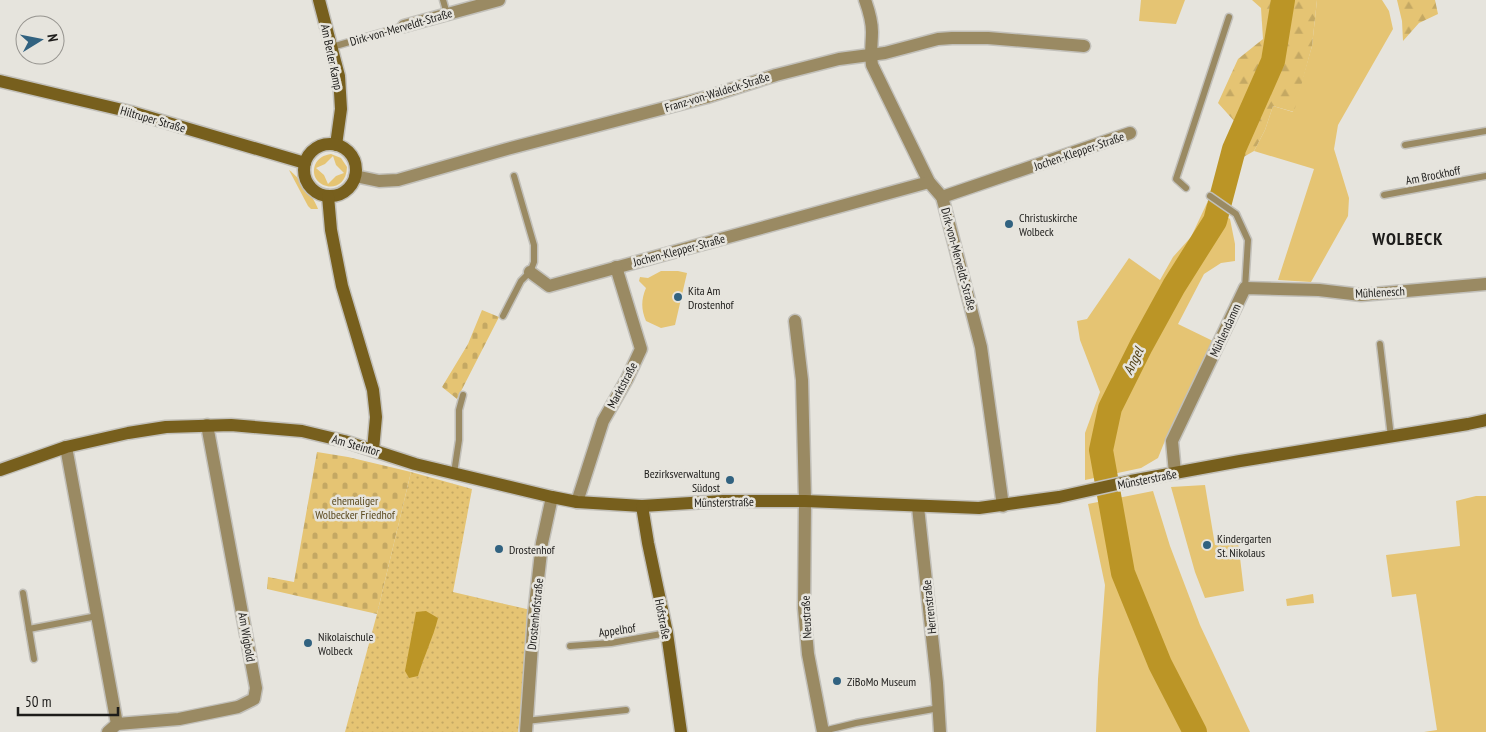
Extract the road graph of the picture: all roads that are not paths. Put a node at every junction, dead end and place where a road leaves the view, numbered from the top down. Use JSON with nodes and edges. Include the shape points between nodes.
{"nodes":[{"id":1,"x":319,"y":0,"type":"edge"},
{"id":2,"x":444,"y":0,"type":"edge"},
{"id":3,"x":499,"y":0,"type":"edge"},
{"id":4,"x":865,"y":0,"type":"edge"},
{"id":5,"x":447,"y":14,"type":"junction"},
{"id":6,"x":1229,"y":17,"type":"dead end"},
{"id":7,"x":404,"y":26,"type":"joint"},
{"id":8,"x":332,"y":46,"type":"junction"},
{"id":9,"x":1084,"y":46,"type":"dead end"},
{"id":10,"x":870,"y":55,"type":"junction"},
{"id":11,"x":0,"y":81,"type":"edge"},
{"id":12,"x":1486,"y":131,"type":"edge"},
{"id":13,"x":1130,"y":133,"type":"dead end"},
{"id":14,"x":336,"y":145,"type":"junction"},
{"id":15,"x":1405,"y":145,"type":"dead end"},
{"id":16,"x":305,"y":163,"type":"junction"},
{"id":17,"x":355,"y":176,"type":"junction"},
{"id":18,"x":514,"y":176,"type":"dead end"},
{"id":19,"x":1486,"y":176,"type":"edge"},
{"id":20,"x":929,"y":182,"type":"junction"},
{"id":21,"x":1186,"y":188,"type":"dead end"},
{"id":22,"x":1384,"y":195,"type":"dead end"},
{"id":23,"x":328,"y":196,"type":"junction"},
{"id":24,"x":1210,"y":196,"type":"dead end"},
{"id":25,"x":942,"y":197,"type":"junction"},
{"id":26,"x":616,"y":267,"type":"junction"},
{"id":27,"x":530,"y":272,"type":"junction"},
{"id":28,"x":1486,"y":284,"type":"edge"},
{"id":29,"x":1245,"y":288,"type":"junction"},
{"id":30,"x":503,"y":316,"type":"dead end"},
{"id":31,"x":795,"y":321,"type":"dead end"},
{"id":32,"x":1380,"y":344,"type":"dead end"},
{"id":33,"x":463,"y":395,"type":"dead end"},
{"id":34,"x":1486,"y":420,"type":"edge"},
{"id":35,"x":207,"y":425,"type":"junction"},
{"id":36,"x":1391,"y":436,"type":"junction"},
{"id":37,"x":66,"y":446,"type":"junction"},
{"id":38,"x":374,"y":450,"type":"junction"},
{"id":39,"x":0,"y":470,"type":"edge"},
{"id":40,"x":1175,"y":473,"type":"junction"},
{"id":41,"x":454,"y":474,"type":"junction"},
{"id":42,"x":552,"y":497,"type":"junction"},
{"id":43,"x":805,"y":501,"type":"junction"},
{"id":44,"x":577,"y":502,"type":"junction"},
{"id":45,"x":642,"y":506,"type":"junction"},
{"id":46,"x":1003,"y":506,"type":"junction"},
{"id":47,"x":918,"y":507,"type":"junction"},
{"id":48,"x":22,"y":593,"type":"dead end"},
{"id":49,"x":97,"y":616,"type":"junction"},
{"id":50,"x":29,"y":629,"type":"junction"},
{"id":51,"x":667,"y":634,"type":"junction"},
{"id":52,"x":570,"y":646,"type":"dead end"},
{"id":53,"x":34,"y":659,"type":"dead end"},
{"id":54,"x":939,"y":708,"type":"junction"},
{"id":55,"x":626,"y":710,"type":"dead end"},
{"id":56,"x":526,"y":726,"type":"edge"},
{"id":57,"x":113,"y":728,"type":"edge"},
{"id":58,"x":681,"y":732,"type":"edge"},
{"id":59,"x":823,"y":732,"type":"edge"},
{"id":60,"x":940,"y":732,"type":"edge"}],
"edges":[{"from":1,"to":8,"type":"street","name":"Am Berler Kamp"},
{"from":2,"to":5,"type":"lane"},
{"from":3,"to":5,"type":"street","name":"Dirk-von-Merveldt-Straße"},
{"from":4,"to":10,"type":"street","name":"Dirk-von-Merveldt-Straße","via":[[871,18]]},
{"from":5,"to":7,"type":"street","name":"Dirk-von-Merveldt-Straße"},
{"from":6,"to":21,"type":"lane","via":[[1176,179]]},
{"from":7,"to":8,"type":"lane","name":"Dirk-von-Merveldt-Straße"},
{"from":8,"to":14,"type":"street","name":"Am Berler Kamp","via":[[341,92]]},
{"from":9,"to":10,"type":"street","name":"Franz-von-Waldeck-Straße","via":[[952,38]]},
{"from":10,"to":17,"type":"street","name":"Franz-von-Waldeck-Straße","via":[[776,75],[707,97],[398,180],[379,181]]},
{"from":10,"to":20,"type":"street","name":"Dirk-von-Merveldt-Straße"},
{"from":11,"to":16,"type":"street","name":"Hiltruper Straße","via":[[131,112]]},
{"from":12,"to":15,"type":"lane"},
{"from":13,"to":25,"type":"street","name":"Jochen-Klepper-Straße"},
{"from":14,"to":16,"type":"street","via":[[314,150]]},
{"from":14,"to":17,"type":"street","via":[[350,153],[356,168]]},
{"from":16,"to":23,"type":"street","via":[[308,184]]},
{"from":17,"to":23,"type":"street","via":[[345,192]]},
{"from":18,"to":27,"type":"lane","via":[[534,244],[534,262]]},
{"from":19,"to":22,"type":"lane","name":"Am Brockhoff"},
{"from":20,"to":25,"type":"street","name":"Dirk-von-Merveldt-Straße"},
{"from":20,"to":26,"type":"street","name":"Jochen-Klepper-Straße"},
{"from":23,"to":38,"type":"street","via":[[330,230],[342,286],[373,390],[376,417]]},
{"from":24,"to":29,"type":"lane","name":"Mühlendamm","via":[[1236,214],[1248,240]]},
{"from":25,"to":46,"type":"street","name":"Dirk-von-Merveldt-Straße","via":[[981,347]]},
{"from":26,"to":27,"type":"street","name":"Jochen-Klepper-Straße","via":[[549,286]]},
{"from":26,"to":44,"type":"street","name":"Marktstraße","via":[[641,349],[603,421]]},
{"from":27,"to":30,"type":"lane","via":[[521,281]]},
{"from":28,"to":29,"type":"street","name":"Mühlenesch","via":[[1361,295]]},
{"from":29,"to":40,"type":"street","name":"Mühlendamm","via":[[1172,441]]},
{"from":31,"to":43,"type":"street","via":[[802,380]]},
{"from":32,"to":36,"type":"lane"},
{"from":33,"to":41,"type":"lane"},
{"from":34,"to":36,"type":"street","name":"Münsterstraße"},
{"from":35,"to":37,"type":"street","name":"Am Steintor","via":[[128,433]]},
{"from":35,"to":38,"type":"street","name":"Am Steintor","via":[[302,431]]},
{"from":35,"to":57,"type":"street","name":"Am Wigbold","via":[[256,688],[254,699],[238,707]]},
{"from":36,"to":40,"type":"street","name":"Münsterstraße"},
{"from":37,"to":39,"type":"street","name":"Am Steintor"},
{"from":37,"to":49,"type":"street"},
{"from":38,"to":41,"type":"street","name":"Am Steintor"},
{"from":40,"to":46,"type":"street","name":"Münsterstraße"},
{"from":41,"to":42,"type":"street","name":"Am Steintor"},
{"from":42,"to":44,"type":"street","name":"Am Steintor"},
{"from":42,"to":56,"type":"street","name":"Drostenhofstraße","via":[[542,543]]},
{"from":43,"to":45,"type":"street","name":"Münsterstraße","via":[[723,501]]},
{"from":43,"to":47,"type":"street","name":"Münsterstraße"},
{"from":43,"to":59,"type":"street","name":"Neustraße","via":[[804,608],[808,654]]},
{"from":44,"to":45,"type":"street","name":"Am Steintor"},
{"from":45,"to":51,"type":"street","name":"Hofstraße"},
{"from":46,"to":47,"type":"street","name":"Münsterstraße"},
{"from":47,"to":54,"type":"street","name":"Herrenstraße"},
{"from":48,"to":50,"type":"lane"},
{"from":49,"to":50,"type":"lane"},
{"from":49,"to":57,"type":"street"},
{"from":50,"to":53,"type":"lane"},
{"from":51,"to":52,"type":"lane","name":"Appelhof"},
{"from":51,"to":58,"type":"street","name":"Hofstraße"},
{"from":54,"to":59,"type":"lane"},
{"from":54,"to":60,"type":"street","name":"Herrenstraße"},
{"from":55,"to":56,"type":"lane"}]}
